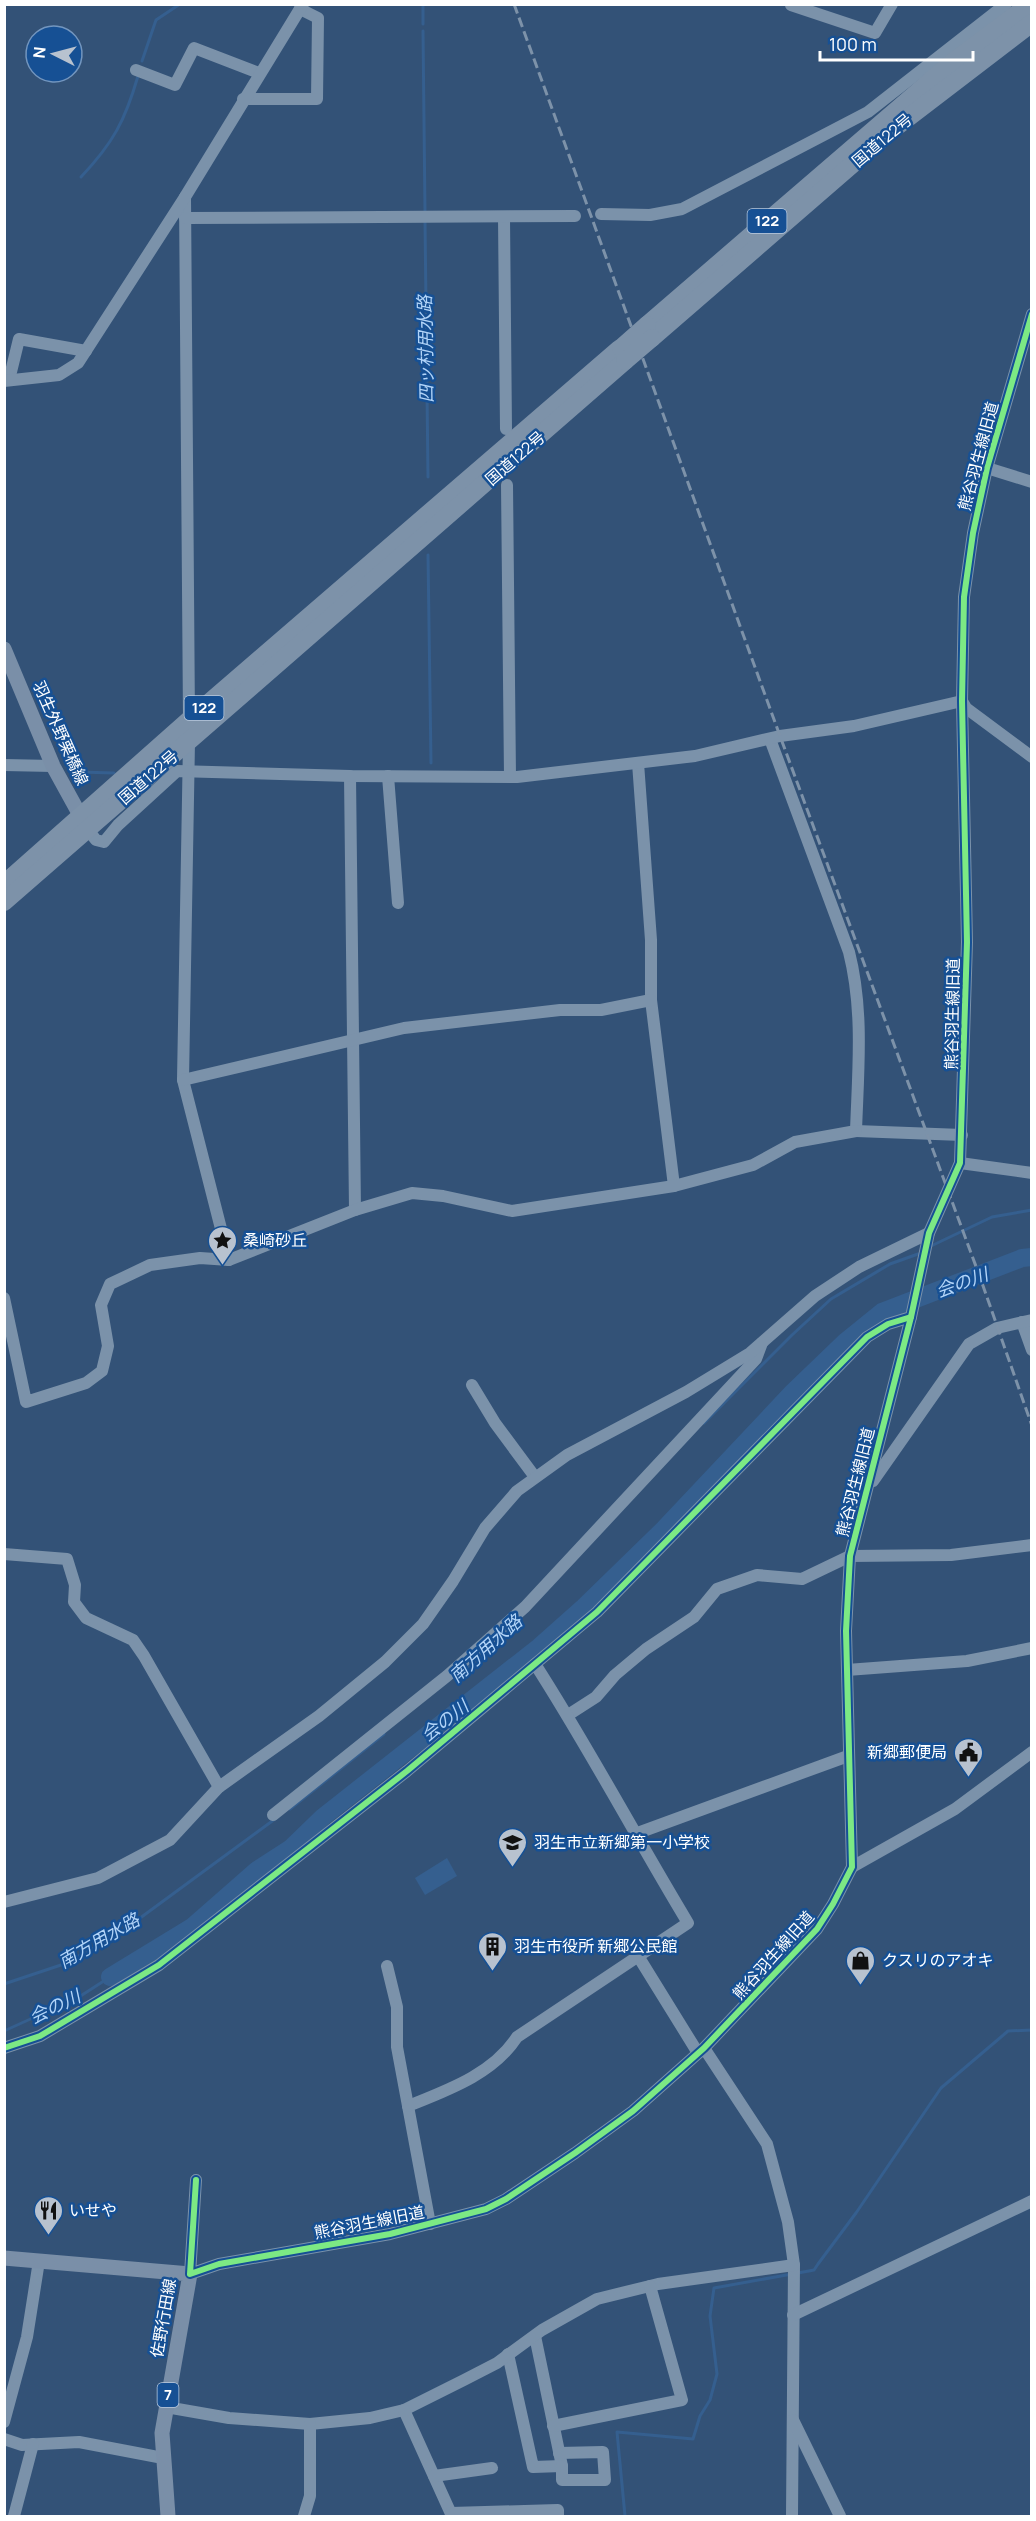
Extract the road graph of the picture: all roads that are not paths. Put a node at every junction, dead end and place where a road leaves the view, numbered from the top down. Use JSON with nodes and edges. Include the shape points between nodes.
{"nodes":[{"id":1,"x":892,"y":4,"type":"edge"},
{"id":2,"x":1006,"y":4,"type":"edge"},
{"id":3,"x":1030,"y":4,"type":"edge"},
{"id":4,"x":791,"y":5,"type":"edge"},
{"id":5,"x":301,"y":7,"type":"edge"},
{"id":6,"x":1032,"y":23,"type":"edge"},
{"id":7,"x":136,"y":70,"type":"dead end"},
{"id":8,"x":259,"y":73,"type":"junction"},
{"id":9,"x":243,"y":99,"type":"junction"},
{"id":10,"x":185,"y":197,"type":"junction"},
{"id":11,"x":601,"y":214,"type":"dead end"},
{"id":12,"x":575,"y":216,"type":"dead end"},
{"id":13,"x":504,"y":217,"type":"junction"},
{"id":14,"x":186,"y":219,"type":"junction"},
{"id":15,"x":1032,"y":314,"type":"edge"},
{"id":16,"x":649,"y":332,"type":"junction"},
{"id":17,"x":86,"y":351,"type":"junction"},
{"id":18,"x":623,"y":354,"type":"junction"},
{"id":19,"x":7,"y":380,"type":"edge"},
{"id":20,"x":506,"y":429,"type":"dead end"},
{"id":21,"x":987,"y":468,"type":"junction"},
{"id":22,"x":1032,"y":482,"type":"edge"},
{"id":23,"x":507,"y":485,"type":"dead end"},
{"id":24,"x":4,"y":649,"type":"edge"},
{"id":25,"x":962,"y":701,"type":"junction"},
{"id":26,"x":189,"y":720,"type":"junction"},
{"id":27,"x":770,"y":739,"type":"junction"},
{"id":28,"x":189,"y":742,"type":"junction"},
{"id":29,"x":1032,"y":757,"type":"edge"},
{"id":30,"x":638,"y":763,"type":"junction"},
{"id":31,"x":4,"y":765,"type":"edge"},
{"id":32,"x":53,"y":766,"type":"junction"},
{"id":33,"x":190,"y":772,"type":"junction"},
{"id":34,"x":350,"y":776,"type":"junction"},
{"id":35,"x":388,"y":776,"type":"junction"},
{"id":36,"x":510,"y":777,"type":"junction"},
{"id":37,"x":84,"y":823,"type":"junction"},
{"id":38,"x":4,"y":884,"type":"edge"},
{"id":39,"x":4,"y":902,"type":"edge"},
{"id":40,"x":398,"y":903,"type":"dead end"},
{"id":41,"x":651,"y":1000,"type":"junction"},
{"id":42,"x":352,"y":1039,"type":"junction"},
{"id":43,"x":183,"y":1080,"type":"junction"},
{"id":44,"x":856,"y":1131,"type":"junction"},
{"id":45,"x":962,"y":1136,"type":"junction"},
{"id":46,"x":960,"y":1162,"type":"junction"},
{"id":47,"x":1032,"y":1173,"type":"edge"},
{"id":48,"x":674,"y":1186,"type":"junction"},
{"id":49,"x":355,"y":1210,"type":"junction"},
{"id":50,"x":929,"y":1233,"type":"junction"},
{"id":51,"x":229,"y":1260,"type":"junction"},
{"id":52,"x":4,"y":1298,"type":"edge"},
{"id":53,"x":911,"y":1317,"type":"junction"},
{"id":54,"x":1027,"y":1321,"type":"edge"},
{"id":55,"x":762,"y":1342,"type":"junction"},
{"id":56,"x":1032,"y":1350,"type":"edge"},
{"id":57,"x":472,"y":1385,"type":"dead end"},
{"id":58,"x":535,"y":1478,"type":"junction"},
{"id":59,"x":868,"y":1487,"type":"junction"},
{"id":60,"x":1032,"y":1545,"type":"edge"},
{"id":61,"x":4,"y":1554,"type":"edge"},
{"id":62,"x":850,"y":1556,"type":"junction"},
{"id":63,"x":1032,"y":1648,"type":"edge"},
{"id":64,"x":535,"y":1664,"type":"junction"},
{"id":65,"x":847,"y":1670,"type":"junction"},
{"id":66,"x":568,"y":1714,"type":"junction"},
{"id":67,"x":1032,"y":1752,"type":"edge"},
{"id":68,"x":848,"y":1756,"type":"junction"},
{"id":69,"x":219,"y":1787,"type":"junction"},
{"id":70,"x":273,"y":1815,"type":"dead end"},
{"id":71,"x":635,"y":1834,"type":"junction"},
{"id":72,"x":852,"y":1867,"type":"junction"},
{"id":73,"x":4,"y":1902,"type":"edge"},
{"id":74,"x":638,"y":1956,"type":"junction"},
{"id":75,"x":387,"y":1966,"type":"dead end"},
{"id":76,"x":4,"y":2048,"type":"edge"},
{"id":77,"x":701,"y":2051,"type":"junction"},
{"id":78,"x":408,"y":2106,"type":"junction"},
{"id":79,"x":196,"y":2180,"type":"dead end"},
{"id":80,"x":1032,"y":2201,"type":"edge"},
{"id":81,"x":430,"y":2224,"type":"junction"},
{"id":82,"x":4,"y":2258,"type":"edge"},
{"id":83,"x":39,"y":2261,"type":"junction"},
{"id":84,"x":794,"y":2265,"type":"junction"},
{"id":85,"x":190,"y":2274,"type":"junction"},
{"id":86,"x":650,"y":2286,"type":"junction"},
{"id":87,"x":793,"y":2315,"type":"junction"},
{"id":88,"x":535,"y":2336,"type":"junction"},
{"id":89,"x":508,"y":2355,"type":"junction"},
{"id":90,"x":166,"y":2407,"type":"junction"},
{"id":91,"x":404,"y":2410,"type":"junction"},
{"id":92,"x":791,"y":2417,"type":"junction"},
{"id":93,"x":4,"y":2422,"type":"edge"},
{"id":94,"x":310,"y":2424,"type":"junction"},
{"id":95,"x":553,"y":2426,"type":"junction"},
{"id":96,"x":4,"y":2439,"type":"edge"},
{"id":97,"x":33,"y":2444,"type":"junction"},
{"id":98,"x":559,"y":2453,"type":"junction"},
{"id":99,"x":163,"y":2458,"type":"junction"},
{"id":100,"x":562,"y":2466,"type":"junction"},
{"id":101,"x":492,"y":2468,"type":"dead end"},
{"id":102,"x":434,"y":2476,"type":"junction"},
{"id":103,"x":451,"y":2515,"type":"edge"},
{"id":104,"x":14,"y":2517,"type":"edge"},
{"id":105,"x":168,"y":2517,"type":"edge"},
{"id":106,"x":304,"y":2517,"type":"edge"},
{"id":107,"x":558,"y":2517,"type":"edge"},
{"id":108,"x":792,"y":2517,"type":"edge"},
{"id":109,"x":840,"y":2517,"type":"edge"}],
"edges":[{"from":1,"to":4,"type":"street","via":[[875,33]]},
{"from":2,"to":11,"type":"street","via":[[868,112],[682,210],[650,215]]},
{"from":3,"to":16,"type":"highway","name":"国道122号","number":"122","via":[[941,71]]},
{"from":5,"to":8,"type":"street"},
{"from":5,"to":9,"type":"street","via":[[318,18],[317,99]]},
{"from":6,"to":16,"type":"highway","name":"国道122号","number":"122","via":[[892,130]]},
{"from":7,"to":8,"type":"street","via":[[175,85],[194,48]]},
{"from":8,"to":9,"type":"street"},
{"from":9,"to":10,"type":"street"},
{"from":10,"to":14,"type":"street"},
{"from":10,"to":17,"type":"street"},
{"from":12,"to":13,"type":"street"},
{"from":13,"to":14,"type":"street"},
{"from":13,"to":20,"type":"street"},
{"from":14,"to":26,"type":"street"},
{"from":15,"to":21,"type":"street","name":"熊谷羽生線旧道"},
{"from":16,"to":18,"type":"highway","name":"国道122号","number":"122","bridge":true},
{"from":17,"to":19,"type":"street","via":[[78,363],[58,375]]},
{"from":17,"to":19,"type":"street","via":[[19,339]]},
{"from":18,"to":26,"type":"highway","name":"国道122号","number":"122"},
{"from":18,"to":28,"type":"highway","name":"国道122号","number":"122"},
{"from":21,"to":22,"type":"street"},
{"from":21,"to":25,"type":"street","name":"熊谷羽生線旧道","via":[[964,597]]},
{"from":23,"to":36,"type":"street"},
{"from":24,"to":32,"type":"main road","name":"羽生外野栗橋線"},
{"from":25,"to":27,"type":"street","via":[[854,726]]},
{"from":25,"to":29,"type":"street"},
{"from":25,"to":45,"type":"street","name":"熊谷羽生線旧道","via":[[968,942]]},
{"from":26,"to":37,"type":"highway","name":"国道122号","number":"122"},
{"from":27,"to":30,"type":"street","via":[[695,756]]},
{"from":27,"to":44,"type":"street","via":[[854,972],[860,1018]]},
{"from":28,"to":33,"type":"street"},
{"from":28,"to":37,"type":"highway","name":"国道122号","number":"122"},
{"from":30,"to":36,"type":"street"},
{"from":30,"to":41,"type":"street","via":[[651,940]]},
{"from":31,"to":32,"type":"street"},
{"from":32,"to":37,"type":"main road","name":"羽生外野栗橋線"},
{"from":33,"to":34,"type":"street"},
{"from":33,"to":37,"type":"street","via":[[177,771],[117,825],[104,842],[96,840]]},
{"from":33,"to":43,"type":"street"},
{"from":34,"to":35,"type":"street"},
{"from":34,"to":42,"type":"street"},
{"from":35,"to":36,"type":"street"},
{"from":35,"to":40,"type":"street"},
{"from":37,"to":38,"type":"highway","name":"国道122号","number":"122"},
{"from":37,"to":39,"type":"highway","name":"国道122号","number":"122"},
{"from":41,"to":42,"type":"street","via":[[601,1010],[560,1010],[404,1028]]},
{"from":41,"to":48,"type":"street"},
{"from":42,"to":43,"type":"street"},
{"from":42,"to":49,"type":"street"},
{"from":43,"to":51,"type":"street"},
{"from":44,"to":45,"type":"street"},
{"from":44,"to":48,"type":"street","via":[[795,1142],[753,1165]]},
{"from":45,"to":46,"type":"street","name":"熊谷羽生線旧道"},
{"from":46,"to":47,"type":"street"},
{"from":46,"to":50,"type":"street","name":"熊谷羽生線旧道"},
{"from":48,"to":49,"type":"street","via":[[512,1211],[412,1193]]},
{"from":49,"to":51,"type":"street"},
{"from":50,"to":53,"type":"street","name":"熊谷羽生線旧道"},
{"from":50,"to":55,"type":"street","via":[[859,1267],[815,1296]]},
{"from":51,"to":52,"type":"street","via":[[200,1258],[150,1265],[110,1284],[101,1305],[108,1346],[102,1371],[86,1383],[26,1402]]},
{"from":53,"to":59,"type":"street","name":"熊谷羽生線旧道"},
{"from":53,"to":64,"type":"street","via":[[888,1324],[867,1337],[597,1612]]},
{"from":54,"to":56,"type":"street"},
{"from":54,"to":59,"type":"street","via":[[997,1328],[969,1344]]},
{"from":55,"to":58,"type":"street","via":[[686,1392],[599,1436]]},
{"from":55,"to":70,"type":"street","via":[[756,1359],[525,1607],[447,1676]]},
{"from":57,"to":58,"type":"street"},
{"from":58,"to":69,"type":"street","via":[[516,1491],[485,1528],[423,1624],[385,1662]]},
{"from":59,"to":62,"type":"street","name":"熊谷羽生線旧道"},
{"from":60,"to":62,"type":"street","via":[[951,1555]]},
{"from":61,"to":69,"type":"street","via":[[66,1559],[75,1586],[74,1602],[86,1618],[133,1640]]},
{"from":62,"to":65,"type":"street","name":"熊谷羽生線旧道"},
{"from":62,"to":66,"type":"street","via":[[802,1579],[757,1575],[717,1589],[694,1617],[615,1675],[596,1697]]},
{"from":63,"to":65,"type":"street","via":[[967,1661]]},
{"from":64,"to":66,"type":"street"},
{"from":64,"to":76,"type":"street","via":[[407,1772],[159,1965],[40,2036]]},
{"from":65,"to":68,"type":"street","name":"熊谷羽生線旧道"},
{"from":66,"to":71,"type":"street"},
{"from":67,"to":72,"type":"street","via":[[955,1809]]},
{"from":68,"to":71,"type":"street"},
{"from":68,"to":72,"type":"street","name":"熊谷羽生線旧道"},
{"from":69,"to":73,"type":"street","via":[[170,1840],[98,1878]]},
{"from":71,"to":74,"type":"street","via":[[688,1923]]},
{"from":72,"to":77,"type":"street","name":"熊谷羽生線旧道","via":[[817,1929]]},
{"from":74,"to":77,"type":"street"},
{"from":74,"to":78,"type":"street","via":[[517,2037],[507,2052],[463,2084]]},
{"from":75,"to":78,"type":"street","via":[[397,2007],[397,2047]]},
{"from":77,"to":81,"type":"street","name":"熊谷羽生線旧道","via":[[633,2111],[506,2199],[486,2209]]},
{"from":77,"to":84,"type":"street","via":[[767,2144],[788,2222]]},
{"from":78,"to":81,"type":"street"},
{"from":79,"to":85,"type":"street"},
{"from":80,"to":87,"type":"street"},
{"from":81,"to":85,"type":"street","name":"熊谷羽生線旧道","via":[[219,2264]]},
{"from":82,"to":83,"type":"main road","name":"佐野行田線"},
{"from":83,"to":85,"type":"main road","name":"佐野行田線"},
{"from":83,"to":93,"type":"street","via":[[27,2337]]},
{"from":84,"to":86,"type":"street"},
{"from":84,"to":87,"type":"street"},
{"from":85,"to":90,"type":"main road","name":"佐野行田線","number":"7"},
{"from":86,"to":88,"type":"street","via":[[597,2299]]},
{"from":86,"to":95,"type":"street","via":[[682,2400]]},
{"from":87,"to":92,"type":"street"},
{"from":88,"to":89,"type":"street"},
{"from":88,"to":95,"type":"street"},
{"from":89,"to":91,"type":"street"},
{"from":89,"to":100,"type":"street","via":[[533,2467]]},
{"from":90,"to":94,"type":"street","via":[[229,2418]]},
{"from":90,"to":99,"type":"main road","name":"佐野行田線","number":"7"},
{"from":91,"to":94,"type":"street"},
{"from":91,"to":102,"type":"street"},
{"from":92,"to":108,"type":"street"},
{"from":92,"to":109,"type":"street"},
{"from":94,"to":106,"type":"street","via":[[310,2496]]},
{"from":95,"to":98,"type":"street"},
{"from":96,"to":97,"type":"street"},
{"from":97,"to":99,"type":"street","via":[[79,2442]]},
{"from":97,"to":104,"type":"street"},
{"from":98,"to":100,"type":"street"},
{"from":98,"to":100,"type":"street","via":[[603,2452],[605,2480],[562,2480]]},
{"from":99,"to":105,"type":"main road","name":"佐野行田線","number":"7"},
{"from":101,"to":102,"type":"street"},
{"from":102,"to":103,"type":"street"},
{"from":103,"to":107,"type":"street","via":[[558,2510]]}]}
